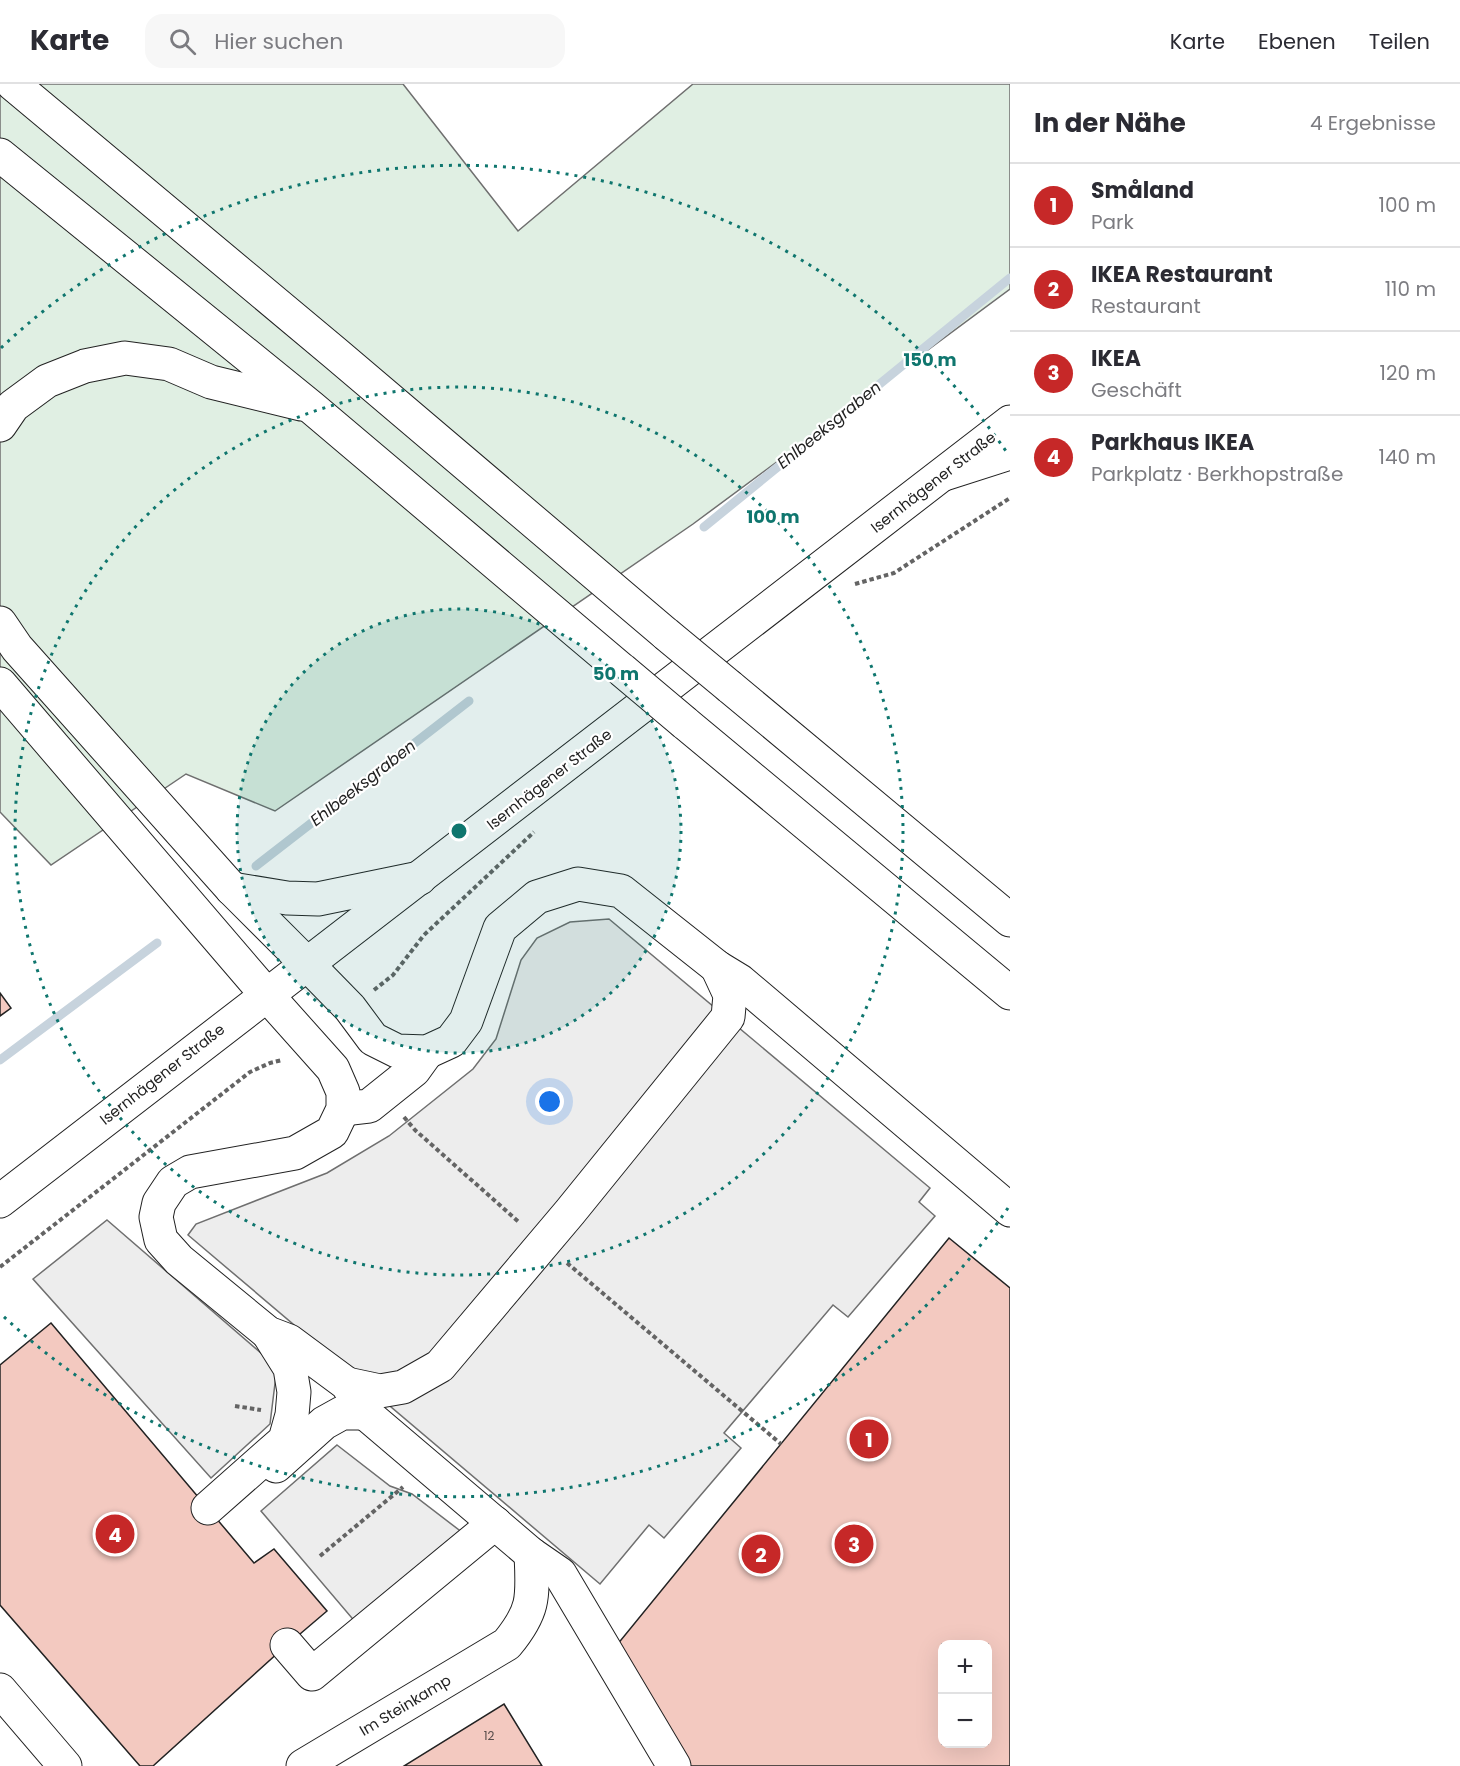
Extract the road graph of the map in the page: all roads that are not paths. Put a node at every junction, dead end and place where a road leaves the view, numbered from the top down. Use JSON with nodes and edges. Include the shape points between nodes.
{"nodes":[{"id":1,"x":13,"y":84,"type":"edge"},
{"id":2,"x":0,"y":155,"type":"edge"},
{"id":3,"x":311,"y":407,"type":"junction"},
{"id":4,"x":1010,"y":422,"type":"edge"},
{"id":5,"x":0,"y":424,"type":"edge"},
{"id":6,"x":1010,"y":453,"type":"edge"},
{"id":7,"x":944,"y":474,"type":"junction"},
{"id":8,"x":0,"y":623,"type":"edge"},
{"id":9,"x":0,"y":684,"type":"edge"},
{"id":10,"x":420,"y":878,"type":"junction"},
{"id":11,"x":232,"y":889,"type":"junction"},
{"id":12,"x":1010,"y":920,"type":"edge"},
{"id":13,"x":307,"y":964,"type":"junction"},
{"id":14,"x":717,"y":967,"type":"junction"},
{"id":15,"x":1010,"y":993,"type":"edge"},
{"id":16,"x":266,"y":994,"type":"junction"},
{"id":17,"x":427,"y":1052,"type":"junction"},
{"id":18,"x":343,"y":1109,"type":"junction"},
{"id":19,"x":0,"y":1201,"type":"edge"},
{"id":20,"x":1010,"y":1210,"type":"edge"},
{"id":21,"x":268,"y":1333,"type":"junction"},
{"id":22,"x":346,"y":1384,"type":"junction"},
{"id":23,"x":365,"y":1413,"type":"junction"},
{"id":24,"x":495,"y":1523,"type":"junction"},
{"id":25,"x":531,"y":1554,"type":"junction"},
{"id":26,"x":287,"y":1645,"type":"dead end"},
{"id":27,"x":0,"y":1690,"type":"edge"},
{"id":28,"x":312,"y":1764,"type":"edge"},
{"id":29,"x":66,"y":1766,"type":"edge"},
{"id":30,"x":674,"y":1766,"type":"edge"}],
"edges":[{"from":1,"to":12,"type":"main road","bridge":true},
{"from":2,"to":3,"type":"main road"},
{"from":3,"to":5,"type":"main road","via":[[212,382],[169,364],[125,358],[85,366],[47,381],[13,406]]},
{"from":3,"to":15,"type":"main road","bridge":true},
{"from":4,"to":7,"type":"main road","name":"Isernhägener Straße"},
{"from":6,"to":7,"type":"main road"},
{"from":7,"to":10,"type":"main road","name":"Isernhägener Straße"},
{"from":8,"to":11,"type":"main road"},
{"from":9,"to":16,"type":"main road"},
{"from":10,"to":11,"type":"main road","via":[[318,898],[287,898]]},
{"from":10,"to":13,"type":"main road","name":"Isernhägener Straße"},
{"from":11,"to":13,"type":"main road"},
{"from":13,"to":16,"type":"main road","name":"Isernhägener Straße"},
{"from":13,"to":17,"type":"main road","via":[[350,1008],[373,1039],[397,1051]]},
{"from":14,"to":17,"type":"main road","via":[[621,891],[578,884],[537,897],[500,928],[466,1021],[451,1041]]},
{"from":14,"to":20,"type":"main road","via":[[740,981]]},
{"from":14,"to":22,"type":"main road","via":[[730,995],[728,1017],[440,1366],[403,1387],[380,1391]]},
{"from":16,"to":18,"type":"main road","via":[[333,1069],[343,1092]]},
{"from":16,"to":19,"type":"main road","name":"Isernhägener Straße"},
{"from":17,"to":18,"type":"main road","via":[[414,1070],[369,1106]]},
{"from":18,"to":21,"type":"main road","via":[[332,1132],[295,1153],[190,1172],[173,1182],[159,1203],[156,1217],[161,1240],[179,1260]]},
{"from":21,"to":22,"type":"main road","via":[[289,1341]]},
{"from":21,"to":23,"type":"main road","via":[[290,1368],[294,1392],[285,1440],[213,1514],[324,1423],[342,1413]]},
{"from":22,"to":23,"type":"main road"},
{"from":23,"to":24,"type":"main road"},
{"from":24,"to":25,"type":"main road"},
{"from":24,"to":26,"type":"main road","via":[[312,1674]]},
{"from":25,"to":28,"type":"main road","name":"Im Steinkamp","via":[[533,1593],[514,1635]]},
{"from":25,"to":30,"type":"main road","via":[[560,1574]]},
{"from":27,"to":29,"type":"main road"}]}
